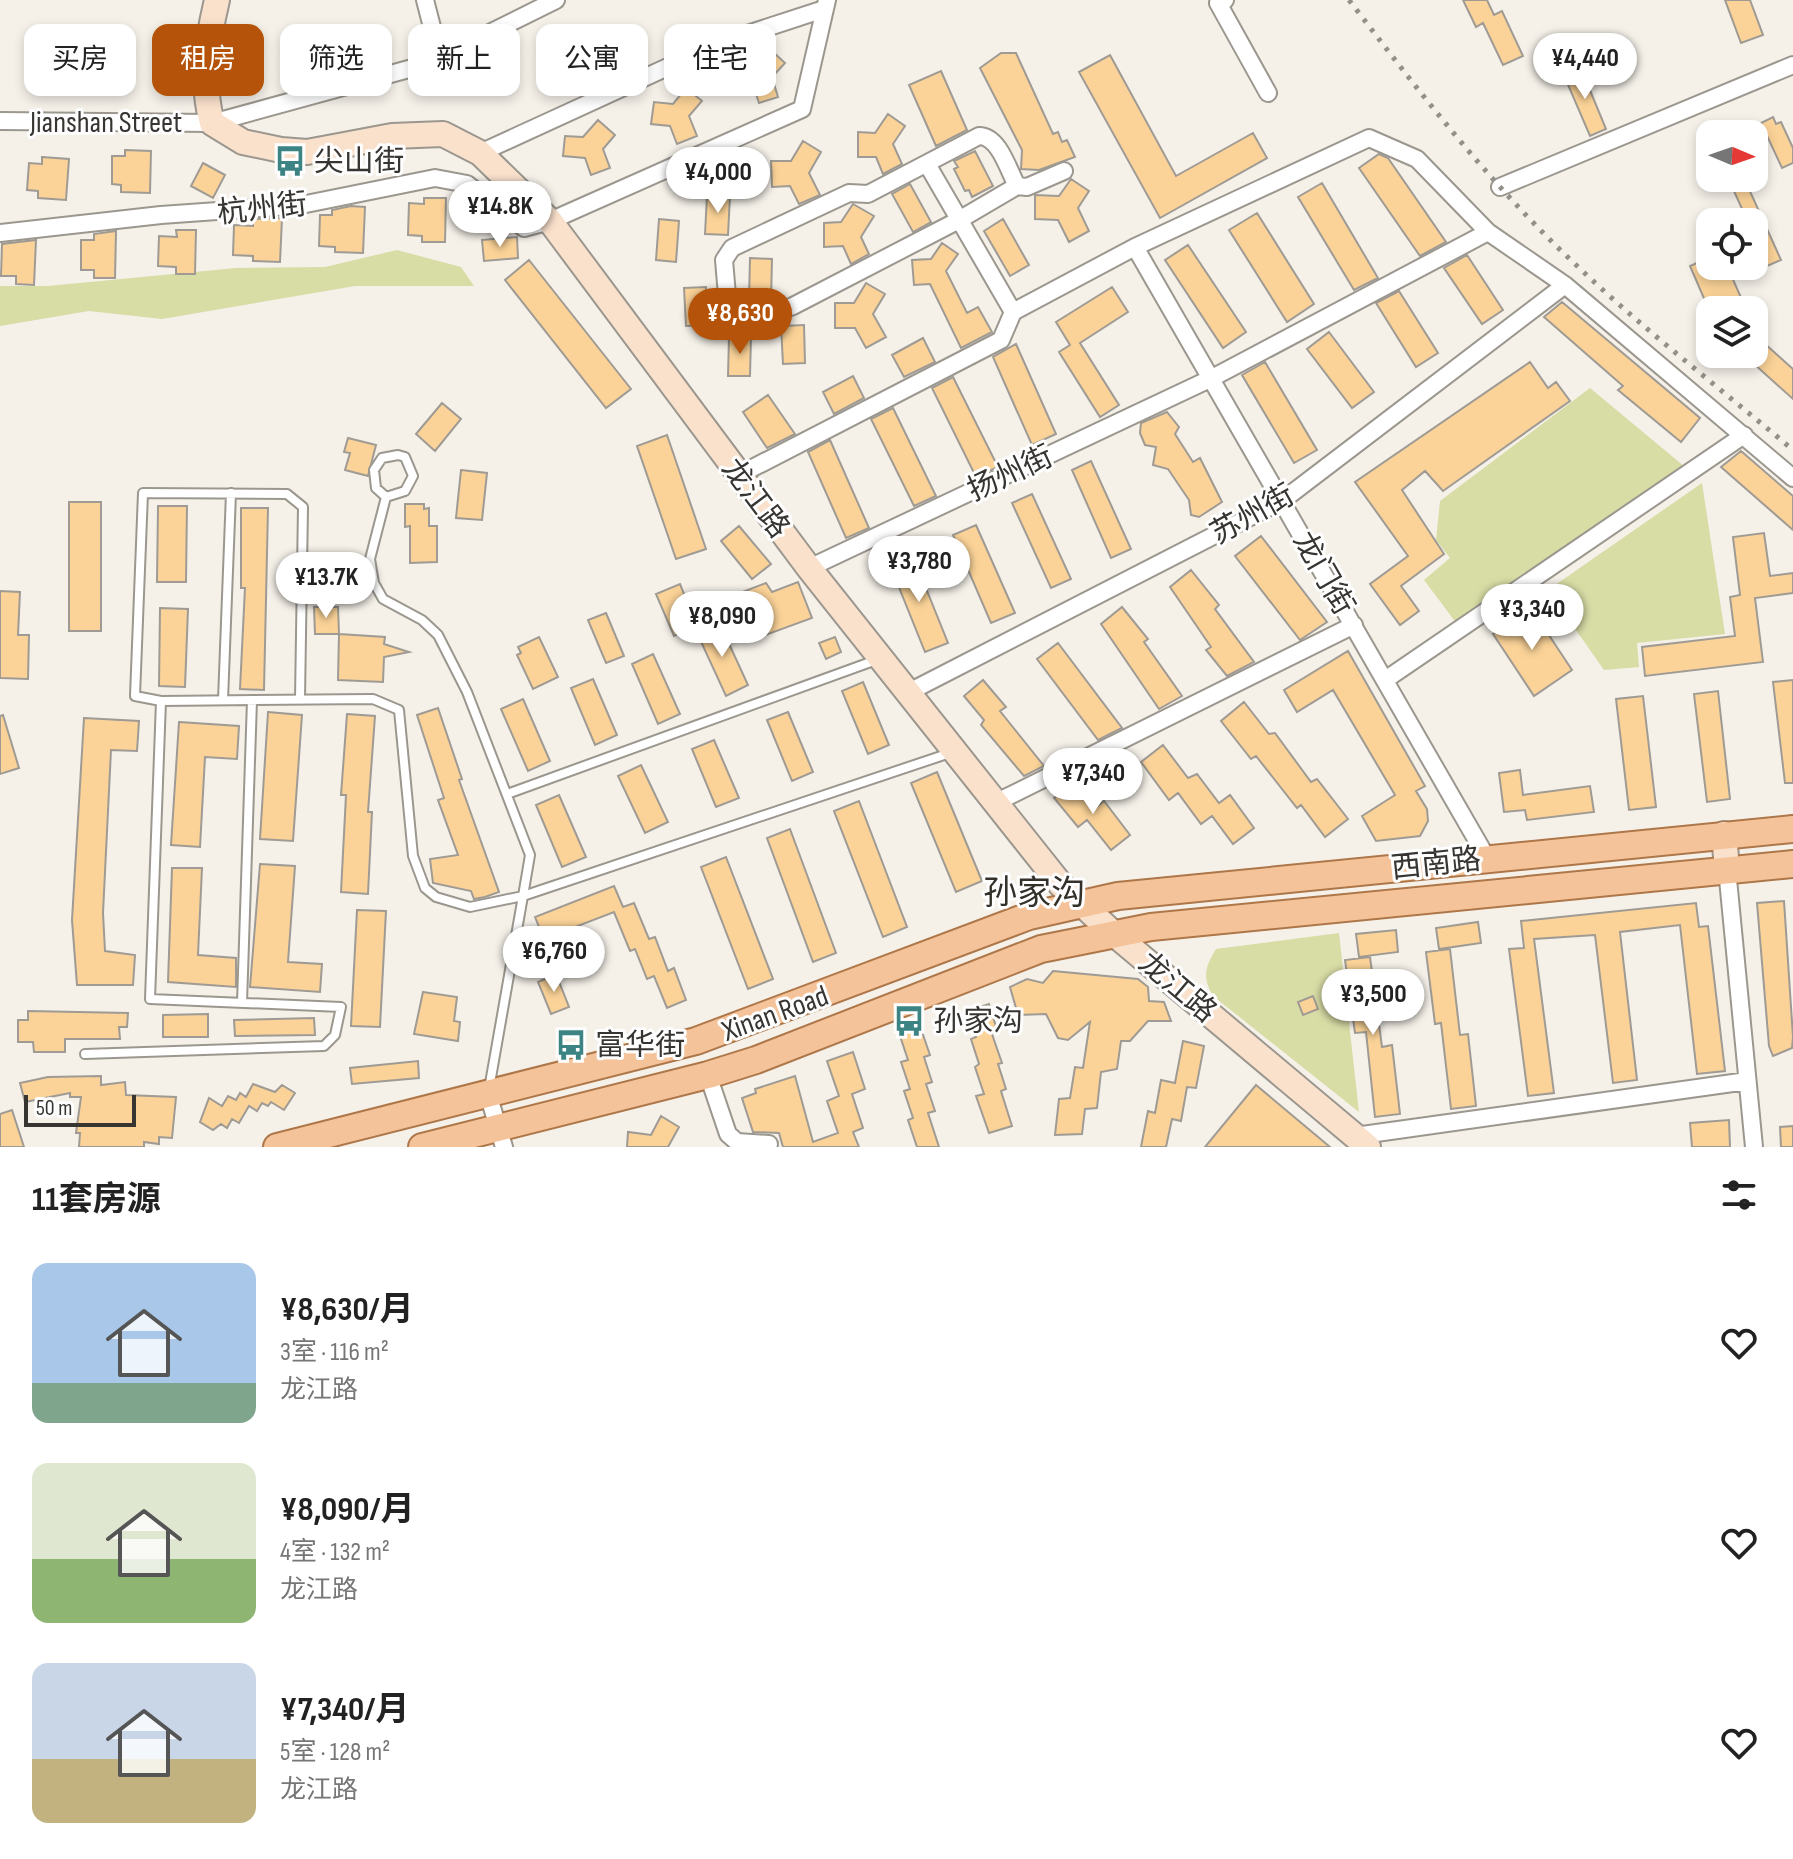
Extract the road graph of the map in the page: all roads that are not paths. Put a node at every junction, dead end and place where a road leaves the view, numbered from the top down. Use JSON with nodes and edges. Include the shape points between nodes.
{"nodes":[{"id":1,"x":217,"y":0,"type":"edge"},
{"id":2,"x":425,"y":0,"type":"edge"},
{"id":3,"x":556,"y":0,"type":"edge"},
{"id":4,"x":1225,"y":0,"type":"edge"},
{"id":5,"x":826,"y":4,"type":"edge"},
{"id":6,"x":431,"y":24,"type":"edge"},
{"id":7,"x":508,"y":24,"type":"edge"},
{"id":8,"x":1793,"y":65,"type":"edge"},
{"id":9,"x":408,"y":67,"type":"edge"},
{"id":10,"x":1268,"y":93,"type":"dead end"},
{"id":11,"x":0,"y":121,"type":"edge"},
{"id":12,"x":212,"y":123,"type":"junction"},
{"id":13,"x":480,"y":153,"type":"junction"},
{"id":14,"x":927,"y":164,"type":"junction"},
{"id":15,"x":1064,"y":171,"type":"dead end"},
{"id":16,"x":1017,"y":186,"type":"junction"},
{"id":17,"x":1500,"y":187,"type":"dead end"},
{"id":18,"x":959,"y":220,"type":"junction"},
{"id":19,"x":550,"y":221,"type":"junction"},
{"id":20,"x":1488,"y":232,"type":"junction"},
{"id":21,"x":0,"y":233,"type":"edge"},
{"id":22,"x":1135,"y":247,"type":"junction"},
{"id":23,"x":1565,"y":285,"type":"junction"},
{"id":24,"x":1013,"y":312,"type":"junction"},
{"id":25,"x":1212,"y":378,"type":"junction"},
{"id":26,"x":1744,"y":435,"type":"junction"},
{"id":27,"x":739,"y":475,"type":"junction"},
{"id":28,"x":1793,"y":478,"type":"edge"},
{"id":29,"x":231,"y":493,"type":"junction"},
{"id":30,"x":386,"y":497,"type":"junction"},
{"id":31,"x":1283,"y":500,"type":"junction"},
{"id":32,"x":809,"y":568,"type":"junction"},
{"id":33,"x":1354,"y":625,"type":"junction"},
{"id":34,"x":880,"y":659,"type":"junction"},
{"id":35,"x":1385,"y":680,"type":"junction"},
{"id":36,"x":907,"y":693,"type":"junction"},
{"id":37,"x":300,"y":699,"type":"junction"},
{"id":38,"x":223,"y":700,"type":"junction"},
{"id":39,"x":252,"y":700,"type":"junction"},
{"id":40,"x":161,"y":701,"type":"junction"},
{"id":41,"x":954,"y":752,"type":"junction"},
{"id":42,"x":507,"y":794,"type":"junction"},
{"id":43,"x":995,"y":803,"type":"junction"},
{"id":44,"x":1793,"y":829,"type":"edge"},
{"id":45,"x":1724,"y":834,"type":"junction"},
{"id":46,"x":1491,"y":857,"type":"junction"},
{"id":47,"x":1793,"y":864,"type":"edge"},
{"id":48,"x":1727,"y":869,"type":"junction"},
{"id":49,"x":1499,"y":892,"type":"junction"},
{"id":50,"x":523,"y":896,"type":"junction"},
{"id":51,"x":1079,"y":904,"type":"junction"},
{"id":52,"x":1113,"y":933,"type":"junction"},
{"id":53,"x":242,"y":1003,"type":"junction"},
{"id":54,"x":85,"y":1054,"type":"dead end"},
{"id":55,"x":708,"y":1075,"type":"junction"},
{"id":56,"x":1747,"y":1081,"type":"junction"},
{"id":57,"x":488,"y":1094,"type":"junction"},
{"id":58,"x":502,"y":1137,"type":"edge"},
{"id":59,"x":1362,"y":1141,"type":"edge"},
{"id":60,"x":769,"y":1144,"type":"dead end"},
{"id":61,"x":277,"y":1147,"type":"edge"},
{"id":62,"x":422,"y":1147,"type":"edge"},
{"id":63,"x":1754,"y":1147,"type":"edge"}],
"edges":[{"from":1,"to":12,"type":"street","via":[[206,47],[205,99]]},
{"from":2,"to":6,"type":"street"},
{"from":3,"to":7,"type":"street"},
{"from":4,"to":10,"type":"street","via":[[1218,3]]},
{"from":5,"to":13,"type":"street","via":[[720,43]]},
{"from":5,"to":19,"type":"street","name":"杭州街","via":[[802,109]]},
{"from":8,"to":17,"type":"street"},
{"from":9,"to":12,"type":"street"},
{"from":11,"to":12,"type":"street","name":"Jianshan Street"},
{"from":12,"to":13,"type":"street","name":"龙江路","via":[[243,142],[281,150],[307,152],[392,136],[443,134]]},
{"from":13,"to":19,"type":"street","name":"龙江路"},
{"from":14,"to":16,"type":"street","via":[[987,136]]},
{"from":14,"to":18,"type":"street"},
{"from":14,"to":18,"type":"street","via":[[868,194],[849,193],[732,248],[724,260],[732,315],[764,317],[793,306]]},
{"from":15,"to":16,"type":"street"},
{"from":16,"to":18,"type":"street"},
{"from":18,"to":24,"type":"street"},
{"from":19,"to":21,"type":"street","name":"杭州街","via":[[524,228],[467,184],[435,178],[301,205]]},
{"from":19,"to":27,"type":"street","name":"龙江路"},
{"from":20,"to":22,"type":"street","via":[[1417,159],[1369,138]]},
{"from":20,"to":23,"type":"street"},
{"from":20,"to":25,"type":"street","name":"扬州街"},
{"from":22,"to":24,"type":"street"},
{"from":22,"to":25,"type":"street","name":"龙门街"},
{"from":23,"to":26,"type":"street"},
{"from":23,"to":31,"type":"street","name":"苏州街"},
{"from":24,"to":27,"type":"street","via":[[1001,340]]},
{"from":25,"to":31,"type":"street","name":"龙门街"},
{"from":25,"to":32,"type":"street","name":"扬州街"},
{"from":26,"to":28,"type":"street"},
{"from":26,"to":35,"type":"street"},
{"from":27,"to":32,"type":"street","name":"龙江路"},
{"from":29,"to":37,"type":"lane","via":[[287,494],[303,507]]},
{"from":29,"to":38,"type":"lane"},
{"from":29,"to":40,"type":"lane","via":[[143,493],[135,696]]},
{"from":30,"to":30,"type":"lane","via":[[400,495],[410,485],[412,467],[405,457],[389,455],[377,462],[376,488]]},
{"from":30,"to":42,"type":"lane","via":[[370,559],[374,583],[383,599],[438,635]]},
{"from":31,"to":33,"type":"street","name":"龙门街"},
{"from":31,"to":36,"type":"street","name":"苏州街"},
{"from":32,"to":34,"type":"street","name":"龙江路"},
{"from":33,"to":35,"type":"street","name":"龙门街"},
{"from":33,"to":43,"type":"street"},
{"from":34,"to":36,"type":"street","name":"龙江路"},
{"from":34,"to":42,"type":"lane"},
{"from":35,"to":46,"type":"street","name":"龙门街"},
{"from":36,"to":41,"type":"street","name":"龙江路"},
{"from":37,"to":39,"type":"lane"},
{"from":37,"to":50,"type":"lane","via":[[373,699],[399,710],[413,856],[425,888],[436,897],[470,907]]},
{"from":38,"to":39,"type":"lane"},
{"from":38,"to":40,"type":"lane"},
{"from":39,"to":53,"type":"lane"},
{"from":40,"to":53,"type":"lane","via":[[150,999]]},
{"from":41,"to":43,"type":"street","name":"龙江路"},
{"from":41,"to":50,"type":"lane"},
{"from":42,"to":50,"type":"lane","via":[[530,855]]},
{"from":43,"to":51,"type":"street","name":"龙江路"},
{"from":44,"to":45,"type":"main road","name":"西南路"},
{"from":45,"to":46,"type":"main road","name":"西南路"},
{"from":45,"to":48,"type":"street"},
{"from":46,"to":49,"type":"street"},
{"from":46,"to":51,"type":"main road","name":"西南路"},
{"from":47,"to":48,"type":"main road","name":"Xinan Road"},
{"from":48,"to":49,"type":"main road","name":"Xinan Road"},
{"from":48,"to":56,"type":"street"},
{"from":49,"to":52,"type":"main road","name":"Xinan Road"},
{"from":50,"to":57,"type":"lane"},
{"from":51,"to":52,"type":"street","name":"龙江路"},
{"from":51,"to":57,"type":"main road","name":"Xinan Road","via":[[973,936],[696,1041]]},
{"from":52,"to":55,"type":"main road","name":"Xinan Road","via":[[1041,949]]},
{"from":52,"to":59,"type":"street","name":"龙江路"},
{"from":53,"to":54,"type":"lane","via":[[341,1007],[335,1035],[324,1046]]},
{"from":55,"to":58,"type":"main road","name":"Xinan Road"},
{"from":55,"to":60,"type":"street","via":[[728,1134],[737,1142]]},
{"from":56,"to":59,"type":"street"},
{"from":56,"to":63,"type":"street"},
{"from":57,"to":58,"type":"street"},
{"from":57,"to":61,"type":"main road","name":"Xinan Road"},
{"from":58,"to":62,"type":"main road","name":"Xinan Road"}]}
